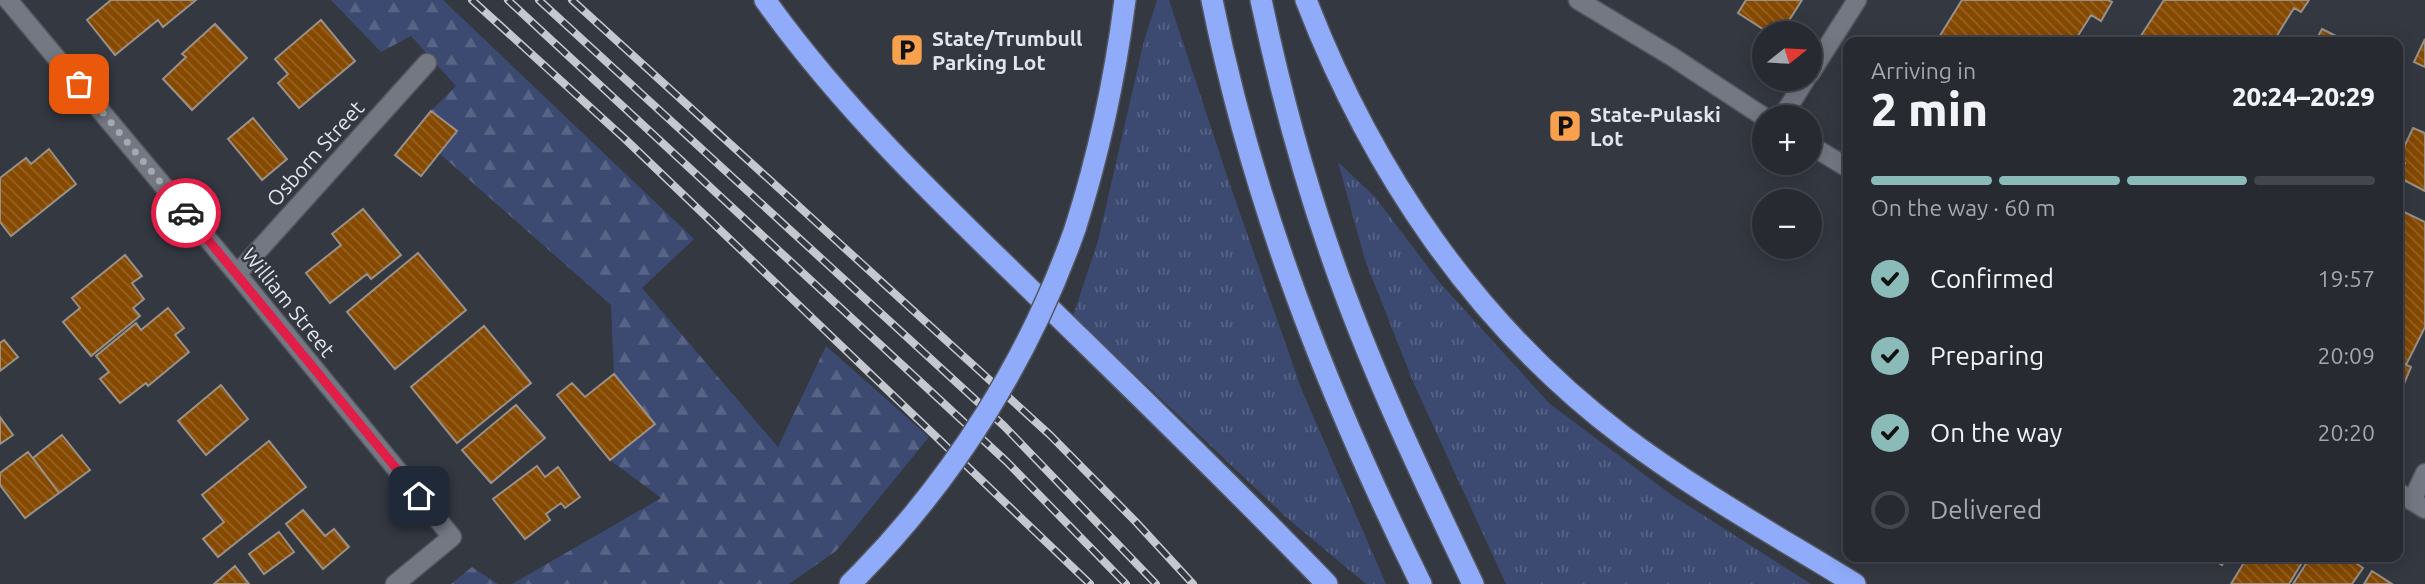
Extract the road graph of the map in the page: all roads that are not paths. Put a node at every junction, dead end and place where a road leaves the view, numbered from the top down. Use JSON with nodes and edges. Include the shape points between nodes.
{"nodes":[{"id":1,"x":8,"y":0,"type":"edge"},
{"id":2,"x":765,"y":0,"type":"edge"},
{"id":3,"x":1125,"y":0,"type":"edge"},
{"id":4,"x":1212,"y":0,"type":"edge"},
{"id":5,"x":1261,"y":0,"type":"edge"},
{"id":6,"x":1306,"y":0,"type":"edge"},
{"id":7,"x":1578,"y":0,"type":"edge"},
{"id":8,"x":1857,"y":0,"type":"edge"},
{"id":9,"x":1822,"y":55,"type":"edge"},
{"id":10,"x":427,"y":63,"type":"dead end"},
{"id":11,"x":1752,"y":109,"type":"edge"},
{"id":12,"x":1822,"y":152,"type":"edge"},
{"id":13,"x":1843,"y":165,"type":"edge"},
{"id":14,"x":237,"y":274,"type":"junction"},
{"id":15,"x":2425,"y":473,"type":"edge"},
{"id":16,"x":2411,"y":500,"type":"edge"},
{"id":17,"x":855,"y":579,"type":"edge"},
{"id":18,"x":395,"y":584,"type":"edge"},
{"id":19,"x":1327,"y":584,"type":"edge"},
{"id":20,"x":1421,"y":584,"type":"edge"},
{"id":21,"x":1473,"y":584,"type":"edge"},
{"id":22,"x":1855,"y":584,"type":"edge"}],
"edges":[{"from":1,"to":14,"type":"street","name":"William Street"},
{"from":2,"to":19,"type":"highway","via":[[814,65],[915,176]]},
{"from":3,"to":17,"type":"highway","bridge":true,"via":[[1088,189],[1041,314],[991,403],[929,496]]},
{"from":4,"to":20,"type":"highway","via":[[1259,188],[1284,264],[1354,443]]},
{"from":5,"to":21,"type":"highway","via":[[1295,138],[1330,253],[1380,382]]},
{"from":6,"to":22,"type":"highway","via":[[1342,88],[1388,171],[1458,273],[1509,333],[1558,382],[1656,460]]},
{"from":7,"to":11,"type":"street"},
{"from":8,"to":9,"type":"street"},
{"from":10,"to":14,"type":"street","name":"Osborn Street"},
{"from":12,"to":13,"type":"street"},
{"from":14,"to":18,"type":"street","name":"William Street","via":[[452,537]]},
{"from":15,"to":16,"type":"street"}]}
